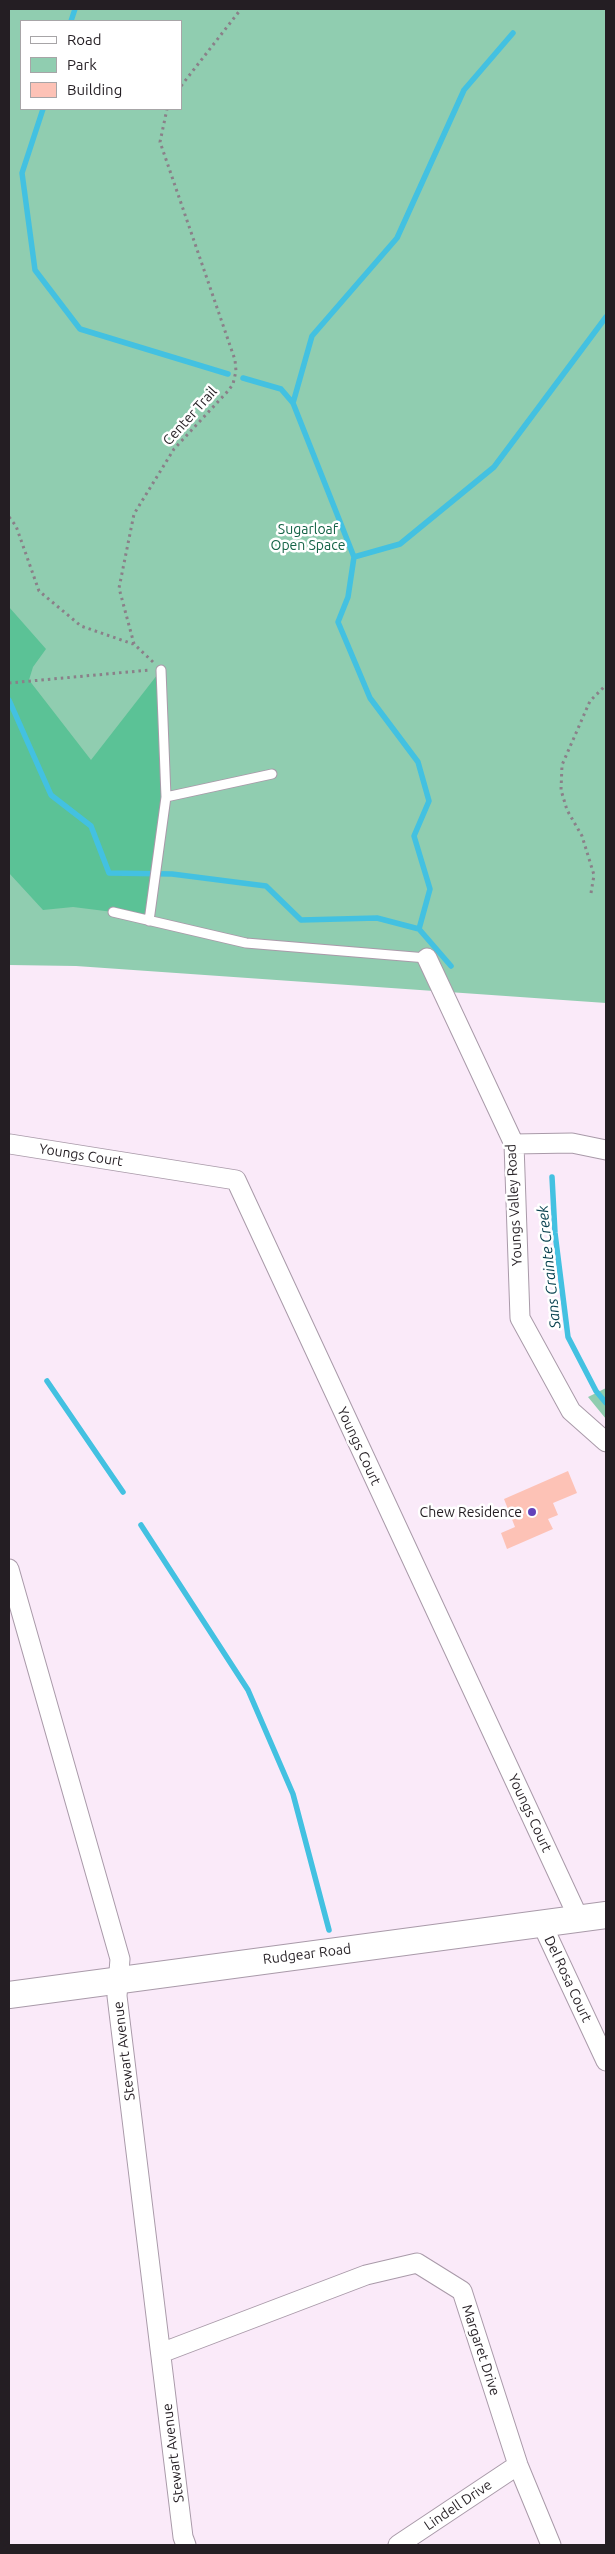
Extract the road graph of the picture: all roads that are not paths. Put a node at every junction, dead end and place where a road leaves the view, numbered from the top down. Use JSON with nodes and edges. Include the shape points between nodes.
{"nodes":[{"id":1,"x":160,"y":670,"type":"road end"},
{"id":2,"x":272,"y":774,"type":"dead end"},
{"id":3,"x":166,"y":797,"type":"junction"},
{"id":4,"x":113,"y":912,"type":"dead end"},
{"id":5,"x":149,"y":921,"type":"junction"},
{"id":6,"x":427,"y":958,"type":"joint"},
{"id":7,"x":10,"y":1144,"type":"edge"},
{"id":8,"x":514,"y":1144,"type":"junction"},
{"id":9,"x":606,"y":1150,"type":"edge"},
{"id":10,"x":606,"y":1442,"type":"edge"},
{"id":11,"x":9,"y":1569,"type":"edge"},
{"id":12,"x":606,"y":1915,"type":"edge"},
{"id":13,"x":579,"y":1919,"type":"junction"},
{"id":14,"x":542,"y":1924,"type":"junction"},
{"id":15,"x":119,"y":1979,"type":"junction"},
{"id":16,"x":9,"y":1995,"type":"edge"},
{"id":17,"x":606,"y":2061,"type":"edge"},
{"id":18,"x":161,"y":2353,"type":"junction"},
{"id":19,"x":518,"y":2466,"type":"junction"},
{"id":20,"x":186,"y":2545,"type":"edge"},
{"id":21,"x":398,"y":2545,"type":"edge"},
{"id":22,"x":551,"y":2545,"type":"edge"}],
"edges":[{"from":1,"to":3,"type":"lane"},
{"from":2,"to":3,"type":"lane"},
{"from":3,"to":5,"type":"lane"},
{"from":4,"to":5,"type":"lane"},
{"from":5,"to":6,"type":"lane","via":[[246,943]]},
{"from":6,"to":8,"type":"street","name":"Youngs Valley Road"},
{"from":7,"to":13,"type":"street","name":"Youngs Court","via":[[236,1180]]},
{"from":8,"to":9,"type":"street","via":[[572,1143]]},
{"from":8,"to":10,"type":"street","name":"Youngs Valley Road","via":[[520,1318],[571,1412]]},
{"from":11,"to":15,"type":"street","name":"Stewart Avenue","via":[[120,1959]]},
{"from":12,"to":13,"type":"street","name":"Rudgear Road"},
{"from":13,"to":14,"type":"street","name":"Rudgear Road"},
{"from":14,"to":15,"type":"street","name":"Rudgear Road"},
{"from":14,"to":17,"type":"street","name":"Del Rosa Court"},
{"from":15,"to":16,"type":"street","name":"Rudgear Road"},
{"from":15,"to":18,"type":"street","name":"Stewart Avenue","via":[[117,1996]]},
{"from":18,"to":19,"type":"street","name":"Margaret Drive","via":[[366,2274],[418,2263],[462,2291]]},
{"from":18,"to":20,"type":"street","name":"Stewart Avenue"},
{"from":19,"to":21,"type":"street","name":"Lindell Drive"},
{"from":19,"to":22,"type":"street","name":"Margaret Drive"}]}
